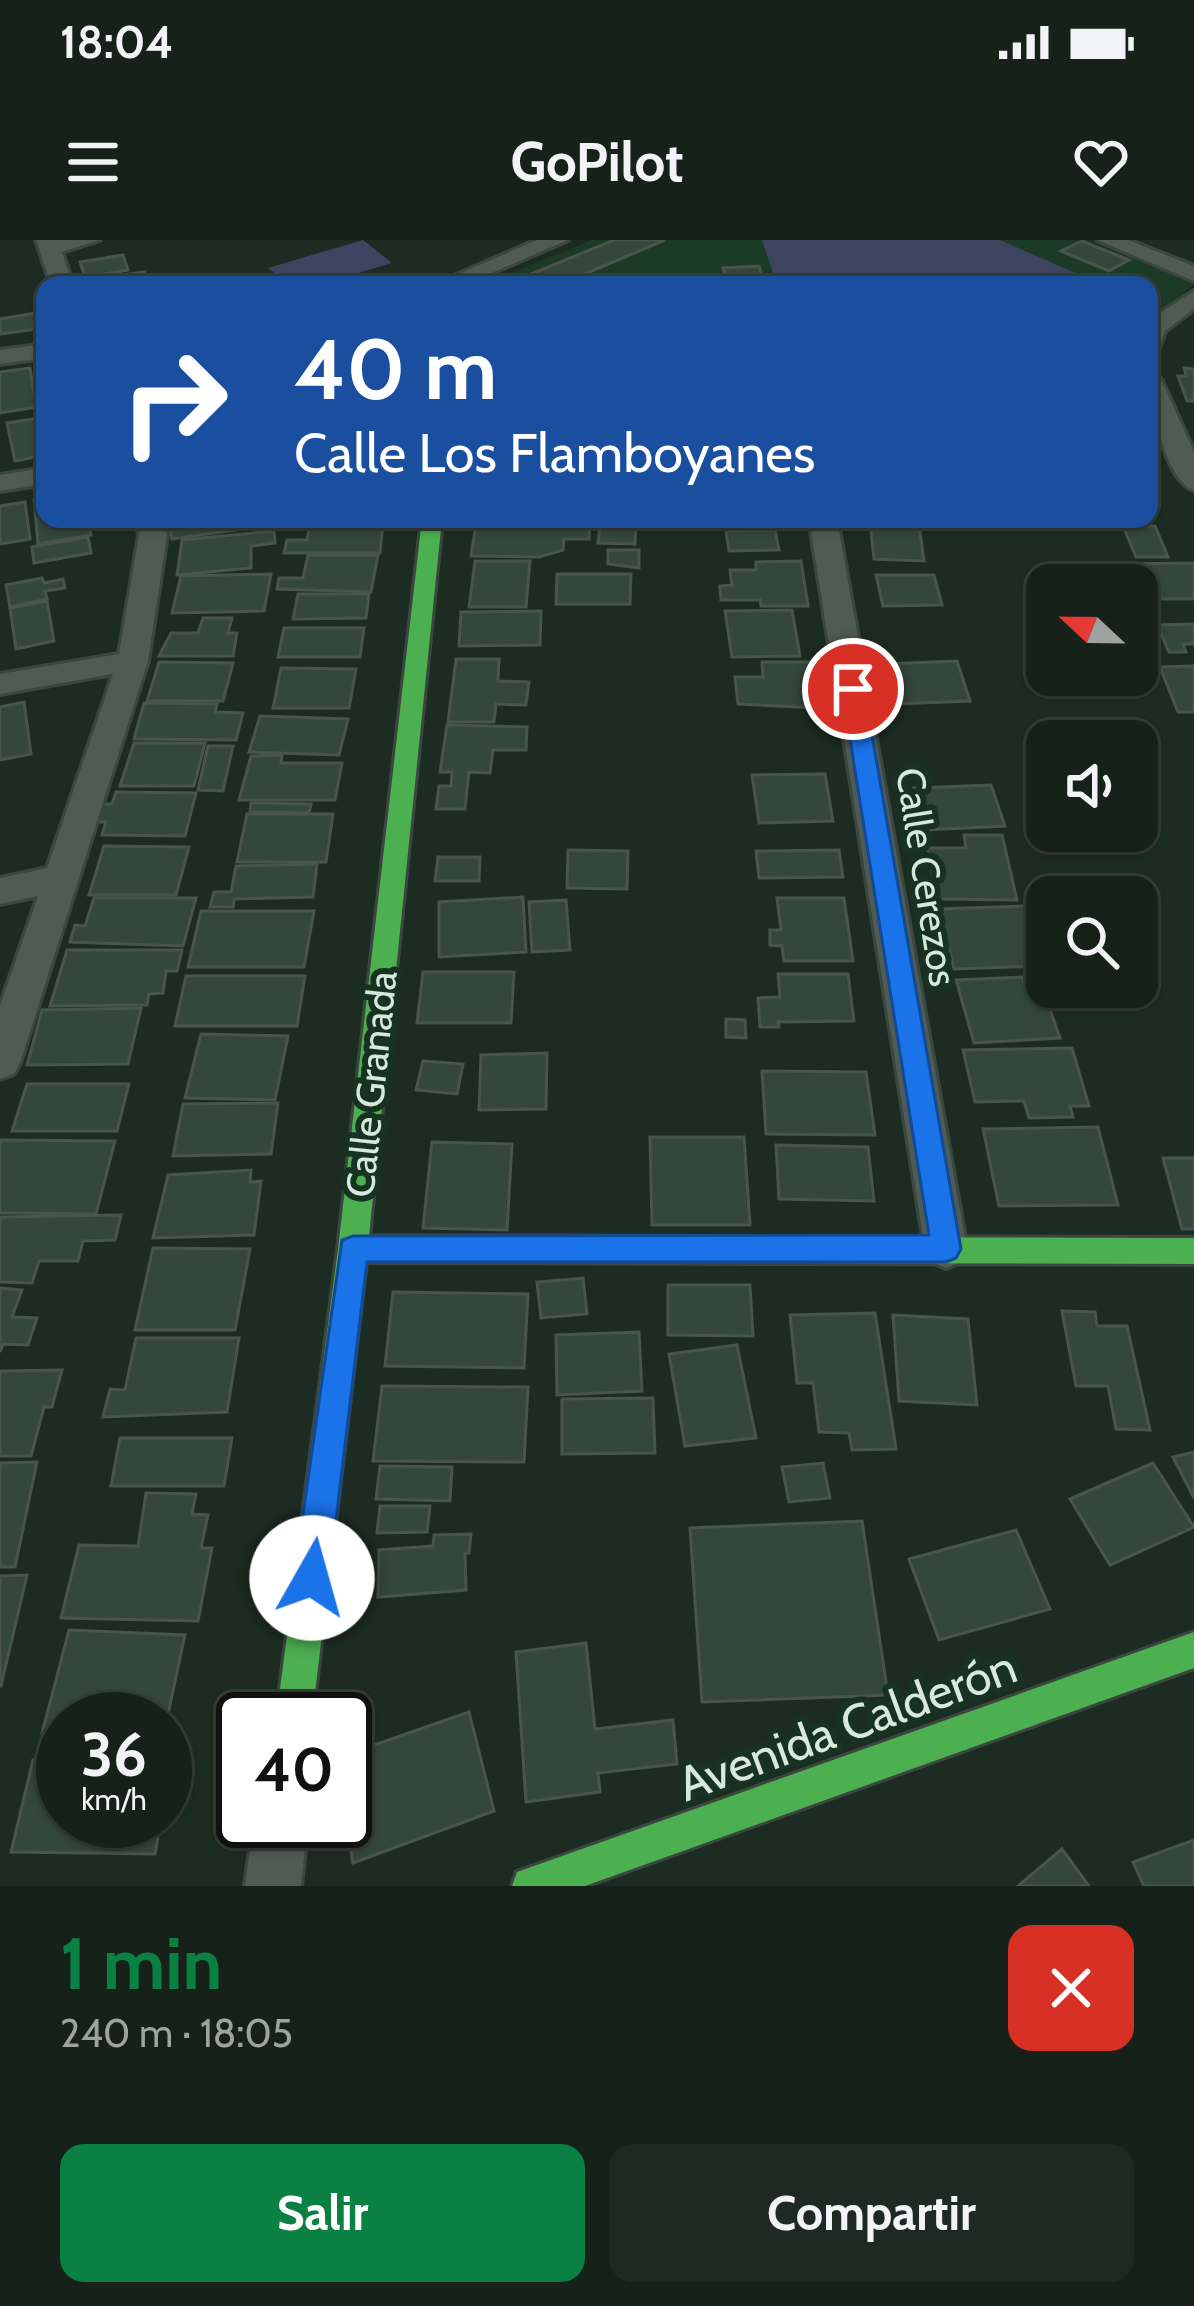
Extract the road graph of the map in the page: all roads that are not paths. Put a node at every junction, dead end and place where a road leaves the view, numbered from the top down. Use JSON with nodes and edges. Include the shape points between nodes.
{"nodes":[{"id":1,"x":89,"y":240,"type":"edge"},
{"id":2,"x":556,"y":240,"type":"edge"},
{"id":3,"x":1108,"y":240,"type":"edge"},
{"id":4,"x":48,"y":244,"type":"edge"},
{"id":5,"x":1194,"y":274,"type":"edge"},
{"id":6,"x":457,"y":275,"type":"edge"},
{"id":7,"x":59,"y":276,"type":"edge"},
{"id":8,"x":1194,"y":298,"type":"edge"},
{"id":9,"x":1158,"y":325,"type":"edge"},
{"id":10,"x":36,"y":352,"type":"edge"},
{"id":11,"x":0,"y":357,"type":"edge"},
{"id":12,"x":1158,"y":421,"type":"edge"},
{"id":13,"x":1194,"y":422,"type":"edge"},
{"id":14,"x":1158,"y":423,"type":"edge"},
{"id":15,"x":36,"y":477,"type":"edge"},
{"id":16,"x":1194,"y":482,"type":"edge"},
{"id":17,"x":0,"y":483,"type":"edge"},
{"id":18,"x":152,"y":528,"type":"edge"},
{"id":19,"x":431,"y":528,"type":"edge"},
{"id":20,"x":826,"y":528,"type":"edge"},
{"id":21,"x":133,"y":661,"type":"junction"},
{"id":22,"x":0,"y":685,"type":"edge"},
{"id":23,"x":61,"y":878,"type":"junction"},
{"id":24,"x":0,"y":891,"type":"edge"},
{"id":25,"x":0,"y":1064,"type":"edge"},
{"id":26,"x":353,"y":1249,"type":"junction"},
{"id":27,"x":946,"y":1249,"type":"junction"},
{"id":28,"x":1194,"y":1251,"type":"edge"},
{"id":29,"x":1194,"y":1650,"type":"edge"},
{"id":30,"x":297,"y":1692,"type":"edge"},
{"id":31,"x":278,"y":1848,"type":"edge"},
{"id":32,"x":273,"y":1886,"type":"edge"},
{"id":33,"x":531,"y":1886,"type":"edge"}],
"edges":[{"from":1,"to":4,"type":"street"},
{"from":2,"to":6,"type":"street"},
{"from":3,"to":5,"type":"street"},
{"from":4,"to":7,"type":"street"},
{"from":8,"to":9,"type":"street"},
{"from":10,"to":11,"type":"street"},
{"from":12,"to":13,"type":"street"},
{"from":14,"to":16,"type":"street"},
{"from":15,"to":17,"type":"street"},
{"from":18,"to":21,"type":"street"},
{"from":19,"to":26,"type":"street","name":"Calle Granada"},
{"from":20,"to":27,"type":"street","name":"Calle Cerezos"},
{"from":21,"to":22,"type":"street"},
{"from":21,"to":23,"type":"street"},
{"from":23,"to":24,"type":"street"},
{"from":23,"to":25,"type":"street"},
{"from":26,"to":27,"type":"street"},
{"from":26,"to":30,"type":"street","name":"Calle Granada"},
{"from":27,"to":28,"type":"street"},
{"from":29,"to":33,"type":"street","name":"Avenida Calderón"},
{"from":31,"to":32,"type":"street"}]}
